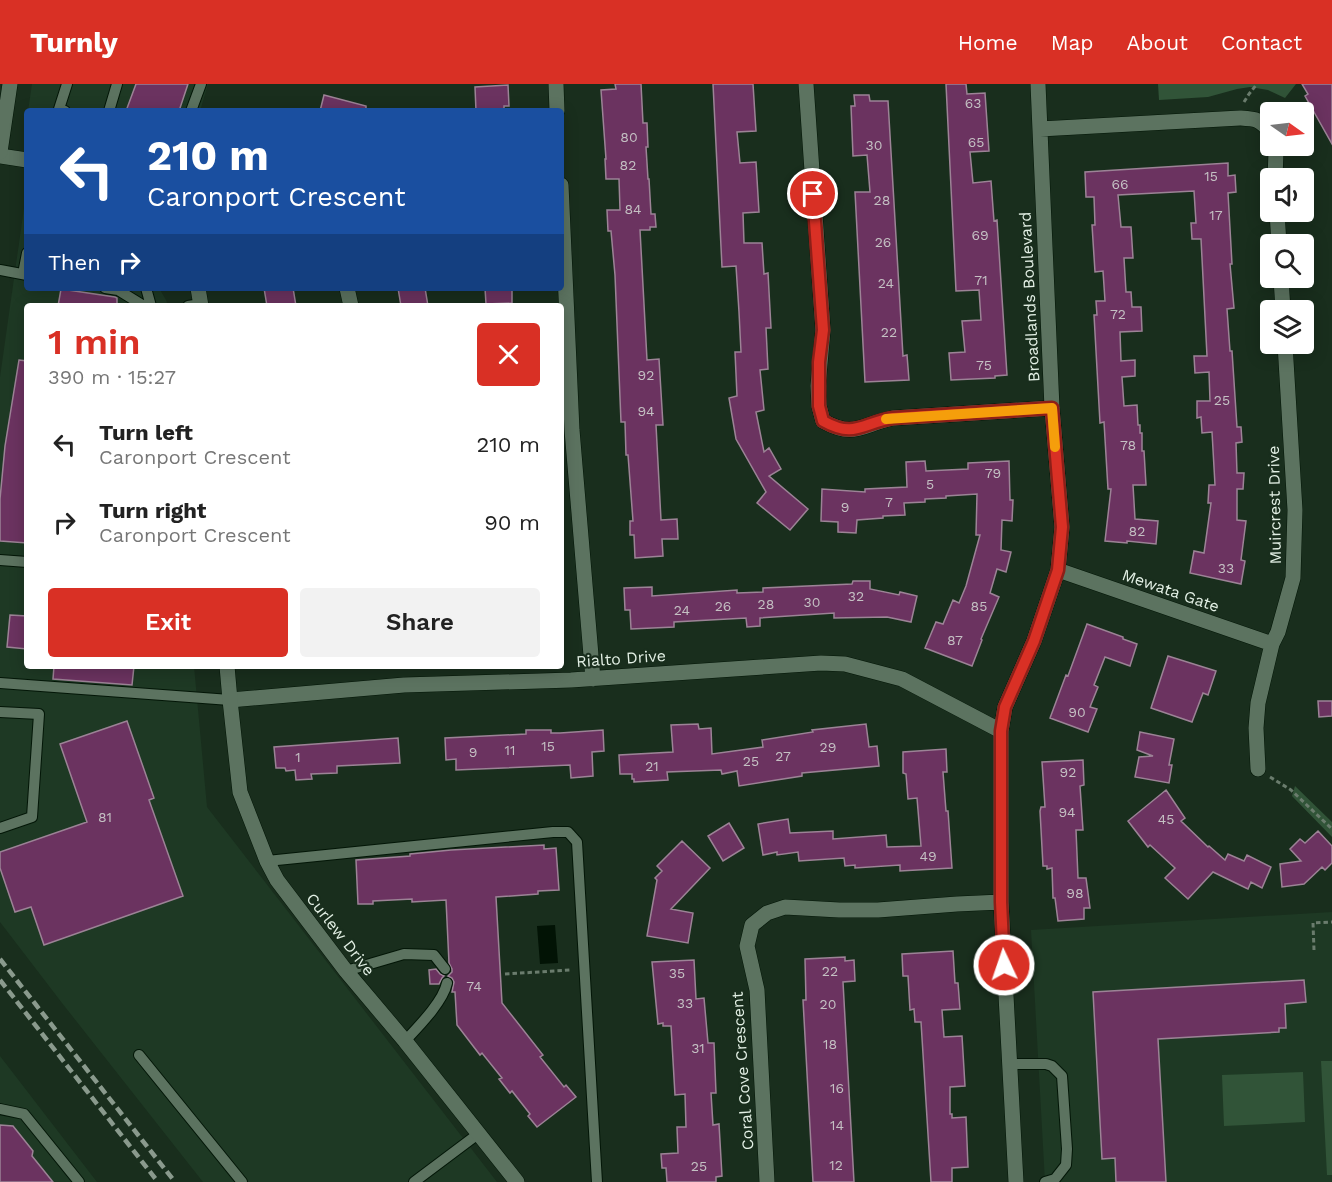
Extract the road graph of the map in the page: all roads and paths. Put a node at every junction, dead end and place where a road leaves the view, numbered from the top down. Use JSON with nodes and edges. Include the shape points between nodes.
{"nodes":[{"id":1,"x":10,"y":84,"type":"edge"},
{"id":2,"x":67,"y":84,"type":"edge"},
{"id":3,"x":117,"y":84,"type":"edge"},
{"id":4,"x":201,"y":84,"type":"edge"},
{"id":5,"x":556,"y":84,"type":"edge"},
{"id":6,"x":806,"y":84,"type":"edge"},
{"id":7,"x":1038,"y":84,"type":"edge"},
{"id":8,"x":1257,"y":84,"type":"edge"},
{"id":9,"x":58,"y":108,"type":"edge"},
{"id":10,"x":110,"y":108,"type":"edge"},
{"id":11,"x":192,"y":108,"type":"edge"},
{"id":12,"x":557,"y":108,"type":"edge"},
{"id":13,"x":1240,"y":118,"type":"junction"},
{"id":14,"x":1260,"y":121,"type":"edge"},
{"id":15,"x":1040,"y":129,"type":"junction"},
{"id":16,"x":0,"y":154,"type":"edge"},
{"id":17,"x":24,"y":159,"type":"edge"},
{"id":18,"x":0,"y":270,"type":"edge"},
{"id":19,"x":24,"y":274,"type":"edge"},
{"id":20,"x":120,"y":291,"type":"edge"},
{"id":21,"x":139,"y":303,"type":"edge"},
{"id":22,"x":564,"y":308,"type":"edge"},
{"id":23,"x":1286,"y":354,"type":"edge"},
{"id":24,"x":1052,"y":408,"type":"junction"},
{"id":25,"x":567,"y":431,"type":"edge"},
{"id":26,"x":0,"y":560,"type":"edge"},
{"id":27,"x":24,"y":562,"type":"edge"},
{"id":28,"x":1058,"y":570,"type":"junction"},
{"id":29,"x":1272,"y":645,"type":"junction"},
{"id":30,"x":227,"y":669,"type":"edge"},
{"id":31,"x":593,"y":679,"type":"junction"},
{"id":32,"x":0,"y":682,"type":"edge"},
{"id":33,"x":230,"y":700,"type":"junction"},
{"id":34,"x":0,"y":712,"type":"edge"},
{"id":35,"x":1001,"y":731,"type":"junction"},
{"id":36,"x":1258,"y":770,"type":"joint"},
{"id":37,"x":0,"y":828,"type":"edge"},
{"id":38,"x":1332,"y":829,"type":"edge"},
{"id":39,"x":267,"y":861,"type":"junction"},
{"id":40,"x":1001,"y":902,"type":"junction"},
{"id":41,"x":1332,"y":922,"type":"edge"},
{"id":42,"x":1314,"y":950,"type":"dead end"},
{"id":43,"x":445,"y":969,"type":"dead end"},
{"id":44,"x":584,"y":969,"type":"junction"},
{"id":45,"x":346,"y":971,"type":"junction"},
{"id":46,"x":506,"y":974,"type":"dead end"},
{"id":47,"x":447,"y":983,"type":"dead end"},
{"id":48,"x":405,"y":1041,"type":"junction"},
{"id":49,"x":139,"y":1055,"type":"dead end"},
{"id":50,"x":1010,"y":1064,"type":"junction"},
{"id":51,"x":0,"y":1109,"type":"edge"},
{"id":52,"x":478,"y":1134,"type":"junction"},
{"id":53,"x":79,"y":1182,"type":"edge"},
{"id":54,"x":242,"y":1182,"type":"edge"},
{"id":55,"x":414,"y":1182,"type":"edge"},
{"id":56,"x":517,"y":1182,"type":"edge"},
{"id":57,"x":597,"y":1182,"type":"edge"},
{"id":58,"x":767,"y":1182,"type":"edge"},
{"id":59,"x":1016,"y":1182,"type":"edge"},
{"id":60,"x":1045,"y":1182,"type":"edge"}],
"edges":[{"from":1,"to":16,"type":"street"},
{"from":2,"to":9,"type":"lane"},
{"from":3,"to":10,"type":"lane"},
{"from":4,"to":11,"type":"lane"},
{"from":5,"to":12,"type":"street"},
{"from":6,"to":24,"type":"street","via":[[823,330],[818,386],[823,421],[856,430],[893,418]]},
{"from":7,"to":15,"type":"street","name":"Broadlands Boulevard"},
{"from":8,"to":13,"type":"path","via":[[1247,96]]},
{"from":13,"to":14,"type":"street"},
{"from":13,"to":15,"type":"street"},
{"from":15,"to":24,"type":"street","name":"Broadlands Boulevard"},
{"from":16,"to":17,"type":"street"},
{"from":18,"to":19,"type":"lane"},
{"from":20,"to":21,"type":"lane"},
{"from":22,"to":25,"type":"street"},
{"from":23,"to":29,"type":"street","name":"Muircrest Drive","via":[[1295,510],[1293,578]]},
{"from":24,"to":28,"type":"street","name":"Broadlands Boulevard","via":[[1062,527]]},
{"from":25,"to":31,"type":"street"},
{"from":26,"to":27,"type":"lane"},
{"from":28,"to":29,"type":"street","name":"Mewata Gate"},
{"from":28,"to":35,"type":"street","name":"Broadlands Boulevard","via":[[1034,641],[1005,707]]},
{"from":29,"to":36,"type":"street","name":"Muircrest Drive","via":[[1258,703]]},
{"from":30,"to":33,"type":"street","name":"Curlew Drive"},
{"from":31,"to":33,"type":"street","name":"Rialto Drive","via":[[404,685]]},
{"from":31,"to":35,"type":"street","name":"Rialto Drive","via":[[845,664],[902,679]]},
{"from":32,"to":33,"type":"lane"},
{"from":33,"to":39,"type":"street","name":"Curlew Drive","via":[[240,792]]},
{"from":34,"to":37,"type":"lane","via":[[39,714],[32,817]]},
{"from":35,"to":40,"type":"street","name":"Broadlands Boulevard"},
{"from":36,"to":38,"type":"path","via":[[1291,790]]},
{"from":39,"to":44,"type":"lane","via":[[568,832],[577,842]]},
{"from":39,"to":45,"type":"street","name":"Curlew Drive"},
{"from":40,"to":50,"type":"street","name":"Broadlands Boulevard"},
{"from":40,"to":58,"type":"street","name":"Coral Cove Crescent","via":[[878,910],[785,907],[767,913],[752,925],[747,946],[757,990]]},
{"from":41,"to":42,"type":"path","via":[[1313,923]]},
{"from":43,"to":45,"type":"lane","via":[[434,955],[404,954]]},
{"from":44,"to":46,"type":"path"},
{"from":44,"to":57,"type":"lane"},
{"from":45,"to":48,"type":"street","name":"Curlew Drive"},
{"from":47,"to":48,"type":"lane","via":[[445,992]]},
{"from":48,"to":52,"type":"street","name":"Curlew Drive"},
{"from":49,"to":54,"type":"lane"},
{"from":50,"to":59,"type":"street","name":"Broadlands Boulevard"},
{"from":50,"to":60,"type":"lane","via":[[1046,1064],[1062,1076],[1066,1165],[1055,1179]]},
{"from":51,"to":53,"type":"lane","via":[[24,1114]]},
{"from":52,"to":55,"type":"lane"},
{"from":52,"to":56,"type":"street","name":"Curlew Drive"}]}
